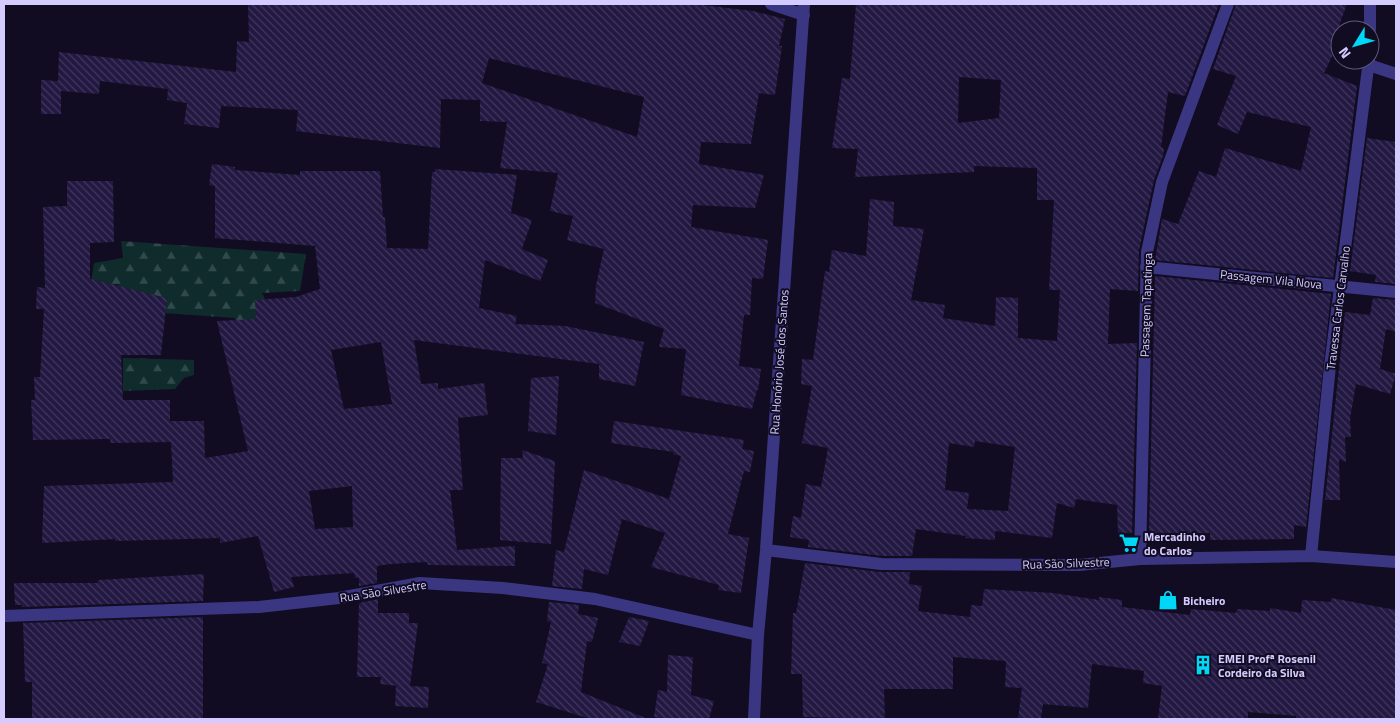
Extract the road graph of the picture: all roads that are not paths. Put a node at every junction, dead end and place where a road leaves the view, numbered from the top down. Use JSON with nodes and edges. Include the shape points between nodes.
{"nodes":[{"id":1,"x":771,"y":4,"type":"edge"},
{"id":2,"x":1228,"y":4,"type":"edge"},
{"id":3,"x":1370,"y":4,"type":"edge"},
{"id":4,"x":804,"y":10,"type":"edge"},
{"id":5,"x":1370,"y":20,"type":"edge"},
{"id":6,"x":1380,"y":67,"type":"edge"},
{"id":7,"x":1368,"y":70,"type":"edge"},
{"id":8,"x":1396,"y":74,"type":"edge"},
{"id":9,"x":1146,"y":267,"type":"junction"},
{"id":10,"x":1340,"y":286,"type":"junction"},
{"id":11,"x":1396,"y":292,"type":"edge"},
{"id":12,"x":766,"y":550,"type":"junction"},
{"id":13,"x":1310,"y":556,"type":"junction"},
{"id":14,"x":1140,"y":560,"type":"junction"},
{"id":15,"x":1396,"y":562,"type":"edge"},
{"id":16,"x":4,"y":616,"type":"edge"},
{"id":17,"x":758,"y":635,"type":"junction"},
{"id":18,"x":754,"y":719,"type":"edge"}],
"edges":[{"from":1,"to":4,"type":"street"},
{"from":2,"to":9,"type":"street","name":"Passagem Tapatinga","via":[[1162,182]]},
{"from":3,"to":5,"type":"street"},
{"from":4,"to":12,"type":"street","name":"Rua Honório José dos Santos"},
{"from":6,"to":8,"type":"street"},
{"from":7,"to":10,"type":"street","name":"Travessa Carlos Carvalho"},
{"from":9,"to":10,"type":"street","name":"Passagem Vila Nova"},
{"from":9,"to":14,"type":"street","name":"Passagem Tapatinga"},
{"from":10,"to":11,"type":"street","name":"Passagem Vila Nova"},
{"from":10,"to":13,"type":"street","name":"Travessa Carlos Carvalho"},
{"from":12,"to":14,"type":"street","name":"Rua São Silvestre","via":[[881,564],[1079,565]]},
{"from":12,"to":17,"type":"street","name":"Rua Honório José dos Santos"},
{"from":13,"to":14,"type":"street","name":"Rua São Silvestre"},
{"from":13,"to":15,"type":"street","name":"Rua São Silvestre"},
{"from":16,"to":17,"type":"street","name":"Rua São Silvestre","via":[[259,607],[339,598],[420,583],[503,588],[595,599]]},
{"from":17,"to":18,"type":"street","name":"Rua Honório José dos Santos"}]}
